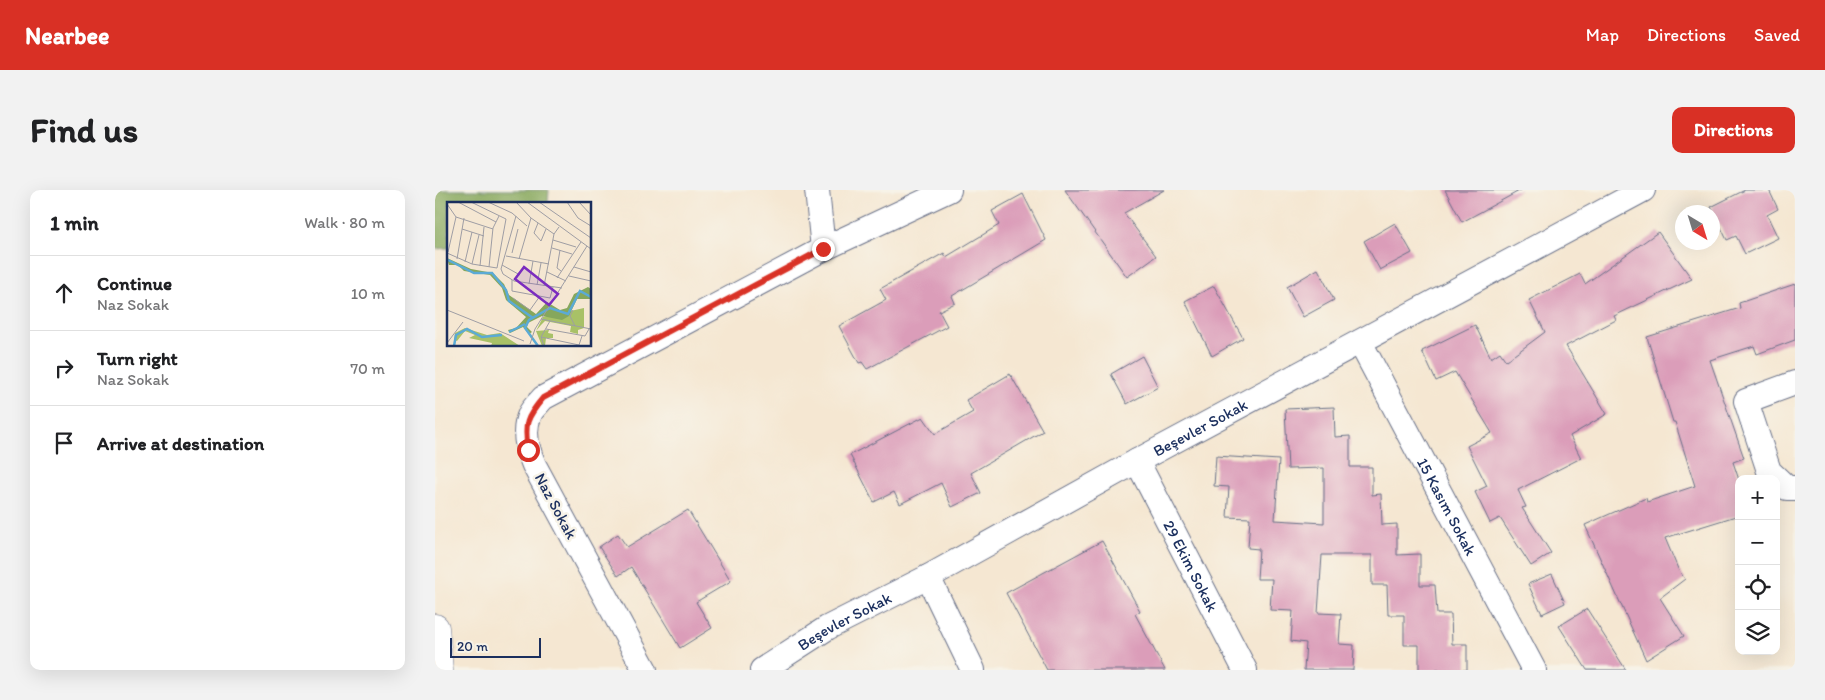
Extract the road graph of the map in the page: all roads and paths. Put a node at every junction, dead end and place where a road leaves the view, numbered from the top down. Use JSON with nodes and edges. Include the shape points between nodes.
{"nodes":[{"id":1,"x":817,"y":190,"type":"edge"},
{"id":2,"x":949,"y":190,"type":"edge"},
{"id":3,"x":1643,"y":190,"type":"edge"},
{"id":4,"x":823,"y":249,"type":"junction"},
{"id":5,"x":1359,"y":342,"type":"junction"},
{"id":6,"x":1795,"y":383,"type":"edge"},
{"id":7,"x":1137,"y":461,"type":"junction"},
{"id":8,"x":1795,"y":488,"type":"edge"},
{"id":9,"x":928,"y":577,"type":"junction"},
{"id":10,"x":435,"y":628,"type":"edge"},
{"id":11,"x":439,"y":670,"type":"edge"},
{"id":12,"x":645,"y":670,"type":"edge"},
{"id":13,"x":762,"y":670,"type":"edge"},
{"id":14,"x":973,"y":670,"type":"edge"},
{"id":15,"x":1245,"y":670,"type":"edge"},
{"id":16,"x":1534,"y":670,"type":"edge"}],
"edges":[{"from":1,"to":4,"type":"street"},
{"from":2,"to":4,"type":"street","name":"Naz Sokak"},
{"from":3,"to":5,"type":"street","name":"Beşevler Sokak"},
{"from":4,"to":12,"type":"street","name":"Naz Sokak","via":[[543,398],[530,414],[525,432],[534,465]]},
{"from":5,"to":7,"type":"street","name":"Beşevler Sokak"},
{"from":5,"to":16,"type":"street","name":"15 Kasım Sokak"},
{"from":6,"to":8,"type":"street","via":[[1746,402],[1769,471],[1787,488]]},
{"from":7,"to":9,"type":"street","name":"Beşevler Sokak"},
{"from":7,"to":15,"type":"street","name":"29 Ekim Sokak"},
{"from":9,"to":13,"type":"street","name":"Beşevler Sokak","via":[[827,628]]},
{"from":9,"to":14,"type":"street"},
{"from":10,"to":11,"type":"street"}]}
